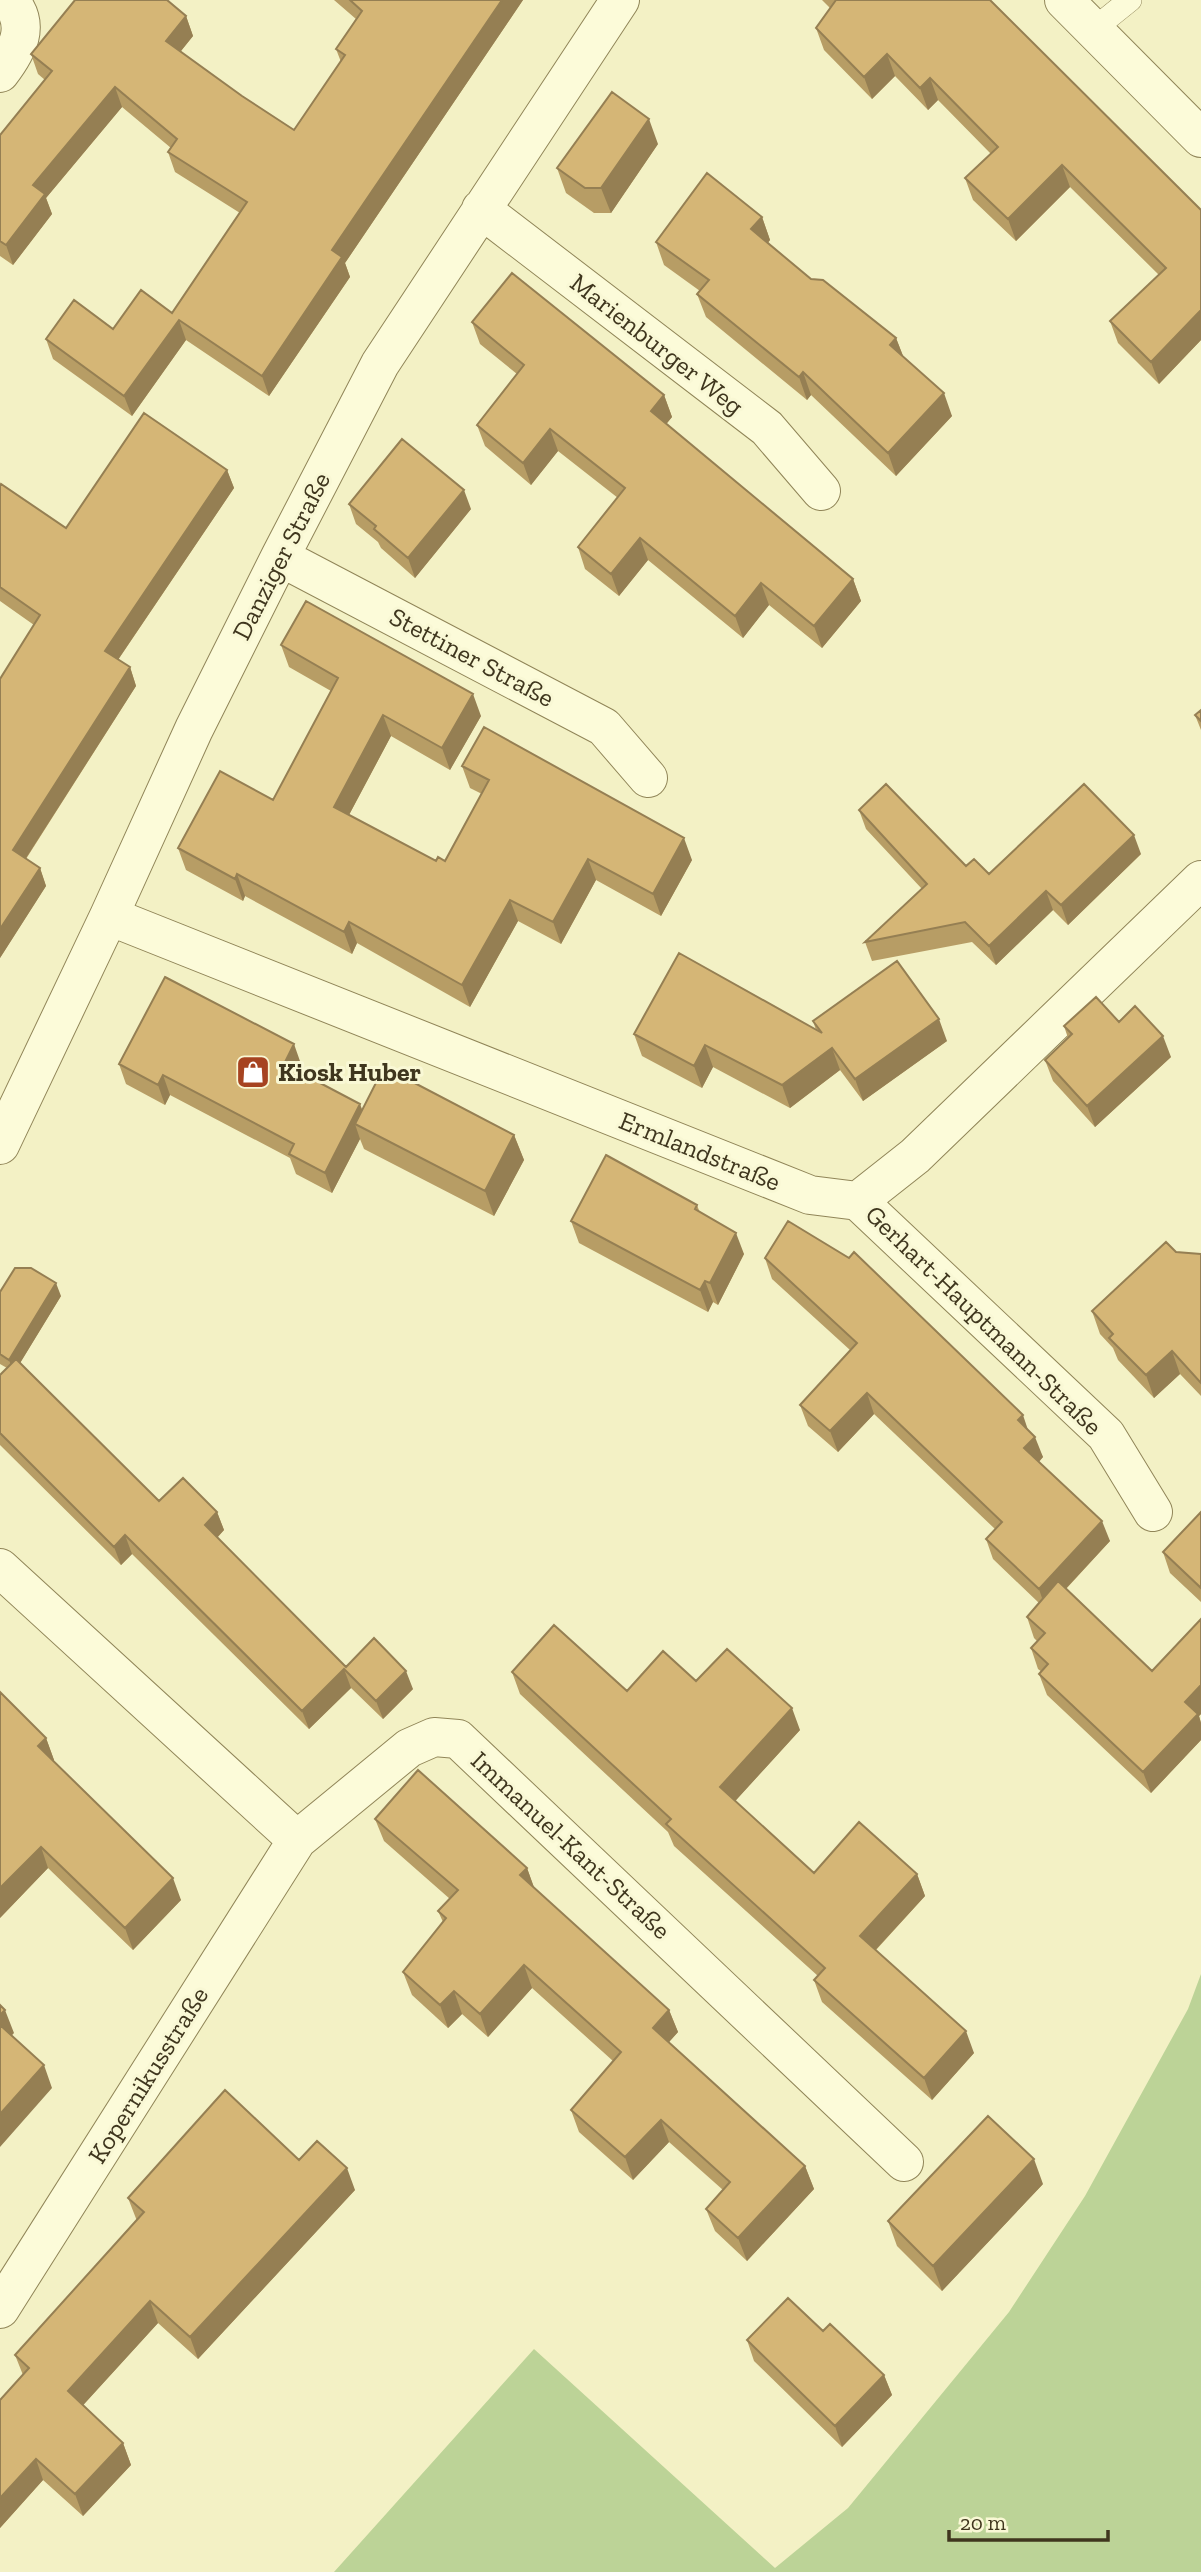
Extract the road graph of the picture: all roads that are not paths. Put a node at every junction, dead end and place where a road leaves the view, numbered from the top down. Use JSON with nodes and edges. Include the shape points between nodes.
{"nodes":[{"id":1,"x":9,"y":0,"type":"edge"},
{"id":2,"x":621,"y":0,"type":"edge"},
{"id":3,"x":1064,"y":0,"type":"edge"},
{"id":4,"x":1130,"y":0,"type":"edge"},
{"id":5,"x":1094,"y":29,"type":"junction"},
{"id":6,"x":0,"y":74,"type":"edge"},
{"id":7,"x":1201,"y":138,"type":"edge"},
{"id":8,"x":481,"y":209,"type":"junction"},
{"id":9,"x":821,"y":491,"type":"dead end"},
{"id":10,"x":280,"y":557,"type":"junction"},
{"id":11,"x":648,"y":778,"type":"dead end"},
{"id":12,"x":1201,"y":880,"type":"edge"},
{"id":13,"x":109,"y":916,"type":"junction"},
{"id":14,"x":0,"y":1145,"type":"edge"},
{"id":15,"x":858,"y":1201,"type":"junction"},
{"id":16,"x":1153,"y":1512,"type":"dead end"},
{"id":17,"x":0,"y":1568,"type":"edge"},
{"id":18,"x":297,"y":1840,"type":"junction"},
{"id":19,"x":904,"y":2162,"type":"dead end"},
{"id":20,"x":0,"y":2309,"type":"edge"}],
"edges":[{"from":1,"to":6,"type":"street","via":[[21,24],[19,45]]},
{"from":2,"to":8,"type":"street","name":"Danziger Straße"},
{"from":3,"to":5,"type":"street"},
{"from":4,"to":5,"type":"lane"},
{"from":5,"to":7,"type":"street"},
{"from":8,"to":9,"type":"street","name":"Marienburger Weg","via":[[767,428]]},
{"from":8,"to":10,"type":"street","name":"Danziger Straße","via":[[380,364]]},
{"from":10,"to":11,"type":"street","name":"Stettiner Straße","via":[[604,727]]},
{"from":10,"to":13,"type":"street","name":"Danziger Straße","via":[[194,729]]},
{"from":12,"to":15,"type":"street","via":[[915,1156]]},
{"from":13,"to":14,"type":"street","name":"Danziger Straße"},
{"from":13,"to":15,"type":"street","name":"Ermlandstraße","via":[[810,1195]]},
{"from":15,"to":16,"type":"street","name":"Gerhart-Hauptmann-Straße","via":[[1106,1436]]},
{"from":17,"to":18,"type":"street"},
{"from":18,"to":19,"type":"street","name":"Immanuel-Kant-Straße","via":[[409,1748],[434,1737],[458,1739]]},
{"from":18,"to":20,"type":"street","name":"Kopernikusstraße"}]}
